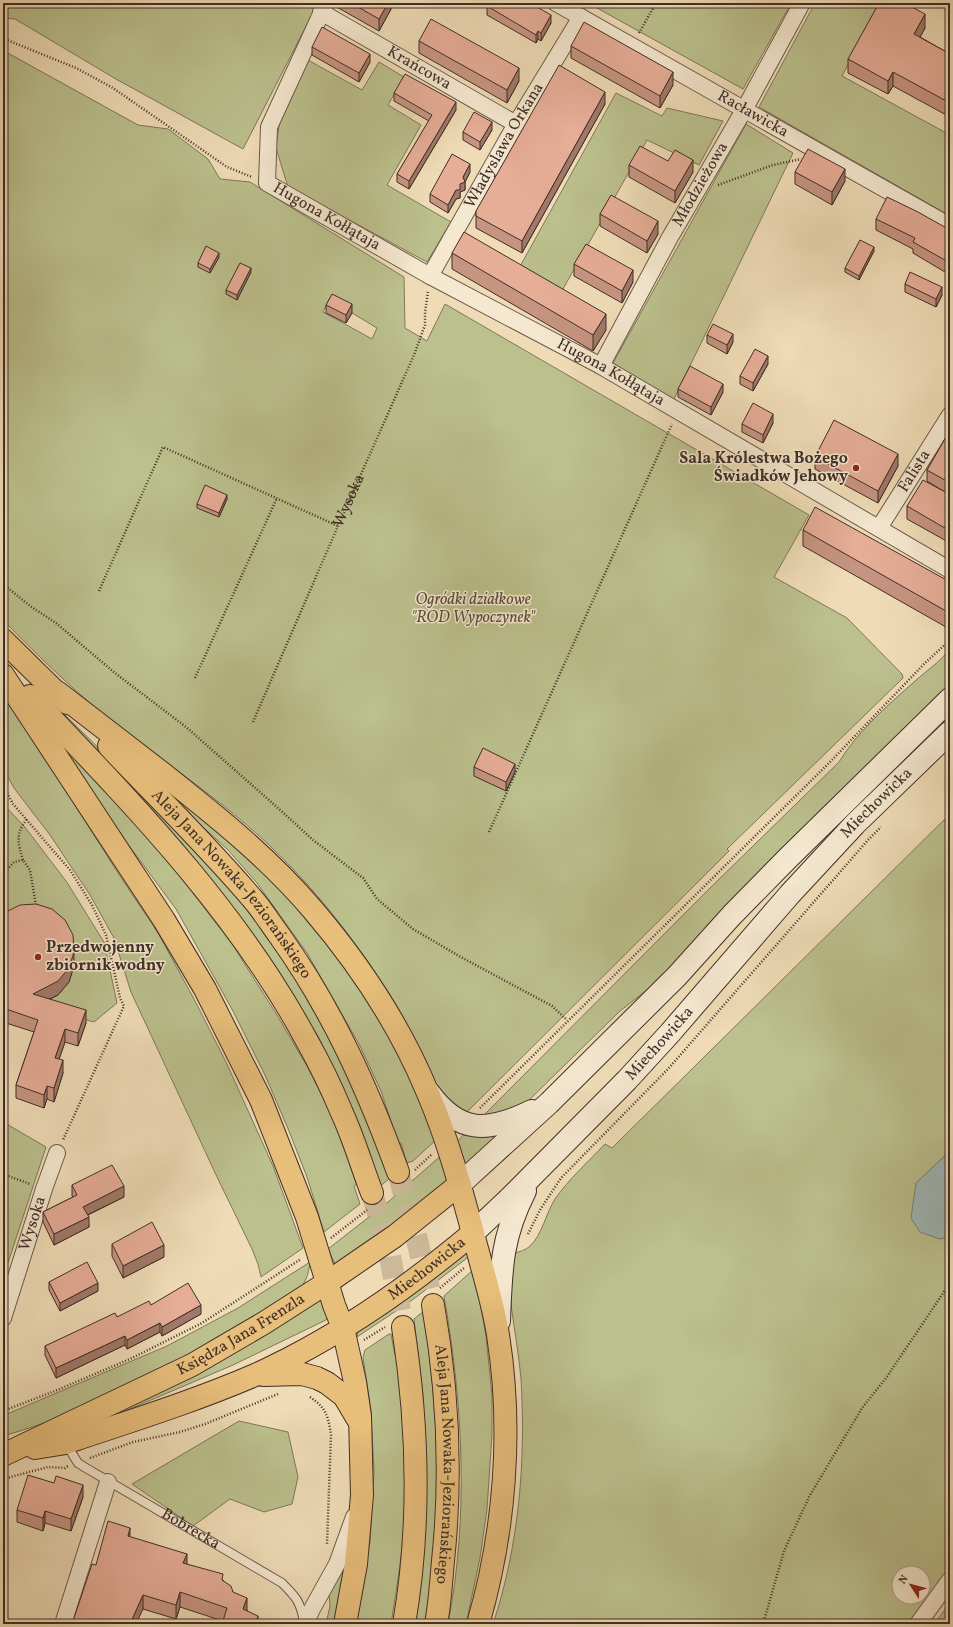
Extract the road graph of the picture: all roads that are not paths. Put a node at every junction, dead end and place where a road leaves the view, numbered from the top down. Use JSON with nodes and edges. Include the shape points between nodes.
{"nodes":[{"id":1,"x":556,"y":3,"type":"edge"},
{"id":2,"x":802,"y":3,"type":"edge"},
{"id":3,"x":324,"y":8,"type":"edge"},
{"id":4,"x":581,"y":17,"type":"junction"},
{"id":5,"x":744,"y":110,"type":"junction"},
{"id":6,"x":516,"y":124,"type":"junction"},
{"id":7,"x":950,"y":226,"type":"edge"},
{"id":8,"x":430,"y":276,"type":"junction"},
{"id":9,"x":600,"y":366,"type":"junction"},
{"id":10,"x":950,"y":415,"type":"edge"},
{"id":11,"x":879,"y":528,"type":"junction"},
{"id":12,"x":950,"y":570,"type":"edge"},
{"id":13,"x":3,"y":640,"type":"edge"},
{"id":14,"x":3,"y":668,"type":"edge"},
{"id":15,"x":3,"y":675,"type":"edge"},
{"id":16,"x":57,"y":692,"type":"junction"},
{"id":17,"x":950,"y":699,"type":"edge"},
{"id":18,"x":950,"y":732,"type":"edge"},
{"id":19,"x":427,"y":1090,"type":"junction"},
{"id":20,"x":549,"y":1103,"type":"junction"},
{"id":21,"x":560,"y":1147,"type":"junction"},
{"id":22,"x":57,"y":1153,"type":"road end"},
{"id":23,"x":405,"y":1172,"type":"tunnel mouth"},
{"id":24,"x":460,"y":1184,"type":"junction"},
{"id":25,"x":372,"y":1200,"type":"tunnel mouth"},
{"id":26,"x":473,"y":1233,"type":"junction"},
{"id":27,"x":328,"y":1282,"type":"junction"},
{"id":28,"x":433,"y":1304,"type":"tunnel mouth"},
{"id":29,"x":3,"y":1318,"type":"edge"},
{"id":30,"x":403,"y":1326,"type":"tunnel mouth"},
{"id":31,"x":343,"y":1328,"type":"junction"},
{"id":32,"x":498,"y":1332,"type":"junction"},
{"id":33,"x":255,"y":1375,"type":"junction"},
{"id":34,"x":361,"y":1428,"type":"junction"},
{"id":35,"x":66,"y":1442,"type":"junction"},
{"id":36,"x":4,"y":1455,"type":"edge"},
{"id":37,"x":108,"y":1482,"type":"junction"},
{"id":38,"x":362,"y":1495,"type":"junction"},
{"id":39,"x":950,"y":1580,"type":"edge"},
{"id":40,"x":63,"y":1624,"type":"edge"},
{"id":41,"x":305,"y":1624,"type":"edge"},
{"id":42,"x":345,"y":1624,"type":"edge"},
{"id":43,"x":404,"y":1624,"type":"edge"},
{"id":44,"x":436,"y":1624,"type":"edge"},
{"id":45,"x":478,"y":1624,"type":"edge"},
{"id":46,"x":918,"y":1624,"type":"edge"}],
"edges":[{"from":1,"to":4,"type":"street","name":"Racławicka"},
{"from":2,"to":5,"type":"street","name":"Młodzieżowa"},
{"from":3,"to":6,"type":"street","name":"Krańcowa"},
{"from":3,"to":8,"type":"street","name":"Hugona Kołłątaja","via":[[269,126],[267,183]]},
{"from":4,"to":5,"type":"street","name":"Racławicka"},
{"from":4,"to":6,"type":"street","name":"Władyslawa Orkana"},
{"from":5,"to":7,"type":"street","name":"Racławicka"},
{"from":5,"to":9,"type":"street","name":"Młodzieżowa","via":[[669,239]]},
{"from":6,"to":8,"type":"street","name":"Władyslawa Orkana"},
{"from":8,"to":9,"type":"street","name":"Hugona Kołłątaja"},
{"from":9,"to":11,"type":"street","name":"Hugona Kołłątaja"},
{"from":10,"to":11,"type":"street","name":"Falista","via":[[913,480]]},
{"from":11,"to":12,"type":"street","name":"Hugona Kołłątaja"},
{"from":13,"to":16,"type":"main road","name":"Aleja Jana Nowaka-Jeziorańskiego"},
{"from":14,"to":25,"type":"main road","name":"Aleja Jana Nowaka-Jeziorańskiego","via":[[169,846],[204,888],[254,956],[308,1042],[342,1113]]},
{"from":15,"to":27,"type":"main road","via":[[164,920],[204,989],[261,1100],[287,1162]]},
{"from":16,"to":19,"type":"main road","via":[[208,810],[280,874],[313,909],[362,974],[386,1011]]},
{"from":16,"to":23,"type":"main road","name":"Aleja Jana Nowaka-Jeziorańskiego","via":[[257,903],[322,1002]]},
{"from":17,"to":20,"type":"main road","name":"Miechowicka","via":[[788,858],[677,976]]},
{"from":18,"to":21,"type":"main road","name":"Miechowicka","via":[[855,824],[790,894],[628,1080]]},
{"from":19,"to":20,"type":"main road","via":[[440,1108],[456,1120],[474,1126],[495,1126]]},
{"from":19,"to":24,"type":"main road"},
{"from":20,"to":24,"type":"main road","name":"Miechowicka"},
{"from":21,"to":26,"type":"main road","name":"Miechowicka"},
{"from":21,"to":32,"type":"main road","via":[[524,1191],[511,1221],[501,1266]]},
{"from":22,"to":29,"type":"street","name":"Wysoka"},
{"from":24,"to":26,"type":"main road"},
{"from":24,"to":27,"type":"main road","name":"Księdza Jana Frenzla","via":[[395,1236]]},
{"from":26,"to":31,"type":"main road","name":"Miechowicka","via":[[416,1280]]},
{"from":26,"to":32,"type":"main road"},
{"from":27,"to":31,"type":"main road"},
{"from":27,"to":36,"type":"main road","name":"Księdza Jana Frenzla","via":[[192,1365]]},
{"from":28,"to":44,"type":"main road","name":"Aleja Jana Nowaka-Jeziorańskiego","via":[[441,1353],[448,1457],[446,1539]]},
{"from":30,"to":43,"type":"main road","name":"Aleja Jana Nowaka-Jeziorańskiego","via":[[412,1398],[416,1491],[412,1567]]},
{"from":31,"to":33,"type":"main road","name":"Księdza Jana Frenzla"},
{"from":31,"to":34,"type":"main road","via":[[355,1382]]},
{"from":32,"to":45,"type":"main road","via":[[505,1387],[505,1468],[496,1548]]},
{"from":33,"to":34,"type":"main road","via":[[302,1374],[317,1378],[344,1396]]},
{"from":33,"to":35,"type":"main road","name":"Księdza Jana Frenzla","via":[[186,1402]]},
{"from":34,"to":38,"type":"main road"},
{"from":35,"to":36,"type":"main road","name":"Księdza Jana Frenzla"},
{"from":35,"to":37,"type":"lane","name":"Bobrecka","via":[[67,1448],[78,1463]]},
{"from":37,"to":40,"type":"street"},
{"from":37,"to":41,"type":"lane","name":"Bobrecka","via":[[282,1583],[296,1596],[302,1608]]},
{"from":38,"to":41,"type":"street","via":[[337,1564]]},
{"from":38,"to":42,"type":"main road","via":[[356,1564]]},
{"from":39,"to":46,"type":"street"}]}
